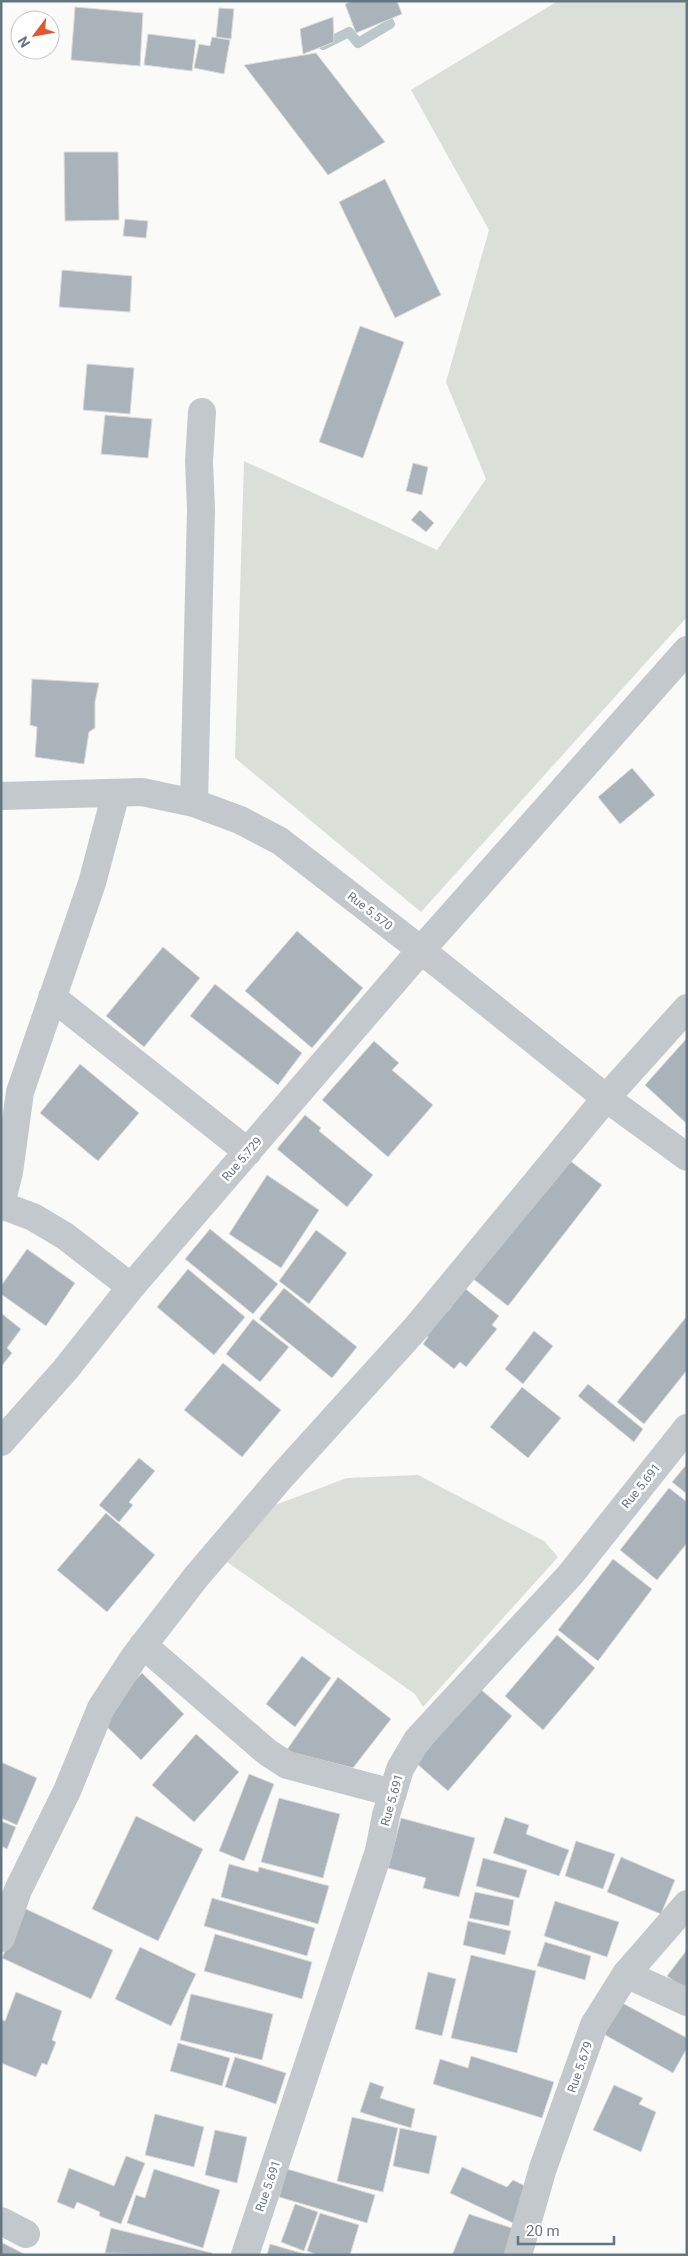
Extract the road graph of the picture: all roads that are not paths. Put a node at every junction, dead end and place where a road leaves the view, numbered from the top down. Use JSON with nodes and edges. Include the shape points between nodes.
{"nodes":[{"id":1,"x":202,"y":412,"type":"dead end"},
{"id":2,"x":687,"y":650,"type":"edge"},
{"id":3,"x":116,"y":794,"type":"junction"},
{"id":4,"x":1,"y":796,"type":"edge"},
{"id":5,"x":194,"y":803,"type":"junction"},
{"id":6,"x":421,"y":950,"type":"junction"},
{"id":7,"x":52,"y":997,"type":"junction"},
{"id":8,"x":687,"y":1008,"type":"edge"},
{"id":9,"x":606,"y":1098,"type":"junction"},
{"id":10,"x":248,"y":1152,"type":"junction"},
{"id":11,"x":687,"y":1157,"type":"edge"},
{"id":12,"x":1,"y":1204,"type":"edge"},
{"id":13,"x":131,"y":1287,"type":"junction"},
{"id":14,"x":687,"y":1428,"type":"edge"},
{"id":15,"x":1,"y":1442,"type":"edge"},
{"id":16,"x":143,"y":1645,"type":"junction"},
{"id":17,"x":393,"y":1793,"type":"junction"},
{"id":18,"x":687,"y":1904,"type":"edge"},
{"id":19,"x":1,"y":1938,"type":"edge"},
{"id":20,"x":626,"y":1974,"type":"junction"},
{"id":21,"x":687,"y":2002,"type":"edge"},
{"id":22,"x":1,"y":2221,"type":"edge"},
{"id":23,"x":26,"y":2234,"type":"dead end"},
{"id":24,"x":244,"y":2255,"type":"edge"},
{"id":25,"x":518,"y":2255,"type":"edge"}],
"edges":[{"from":1,"to":5,"type":"street"},
{"from":2,"to":6,"type":"street","name":"Rue 5.729"},
{"from":3,"to":4,"type":"street","name":"Rue 5.570"},
{"from":3,"to":5,"type":"street","name":"Rue 5.570","via":[[142,792]]},
{"from":3,"to":7,"type":"street","via":[[92,883]]},
{"from":5,"to":6,"type":"street","name":"Rue 5.570","via":[[240,820],[280,842]]},
{"from":6,"to":9,"type":"street","name":"Rue 5.570"},
{"from":6,"to":10,"type":"street","name":"Rue 5.729"},
{"from":7,"to":10,"type":"street"},
{"from":7,"to":12,"type":"street","via":[[20,1092],[9,1172]]},
{"from":8,"to":9,"type":"street"},
{"from":9,"to":11,"type":"street","name":"Rue 5.570"},
{"from":9,"to":16,"type":"street","via":[[416,1328],[282,1476]]},
{"from":10,"to":13,"type":"street","name":"Rue 5.729"},
{"from":12,"to":13,"type":"street","via":[[33,1217],[65,1236]]},
{"from":13,"to":15,"type":"street","name":"Rue 5.729","via":[[65,1370]]},
{"from":14,"to":17,"type":"street","name":"Rue 5.691","via":[[570,1575],[417,1740],[400,1769]]},
{"from":16,"to":17,"type":"street","via":[[286,1765]]},
{"from":16,"to":19,"type":"street","via":[[101,1708],[67,1792],[18,1890]]},
{"from":17,"to":24,"type":"street","name":"Rue 5.691","via":[[376,1860]]},
{"from":18,"to":20,"type":"street","name":"Rue 5.679"},
{"from":20,"to":21,"type":"street"},
{"from":20,"to":25,"type":"street","name":"Rue 5.679","via":[[594,2025],[543,2168]]},
{"from":22,"to":23,"type":"street"}]}
